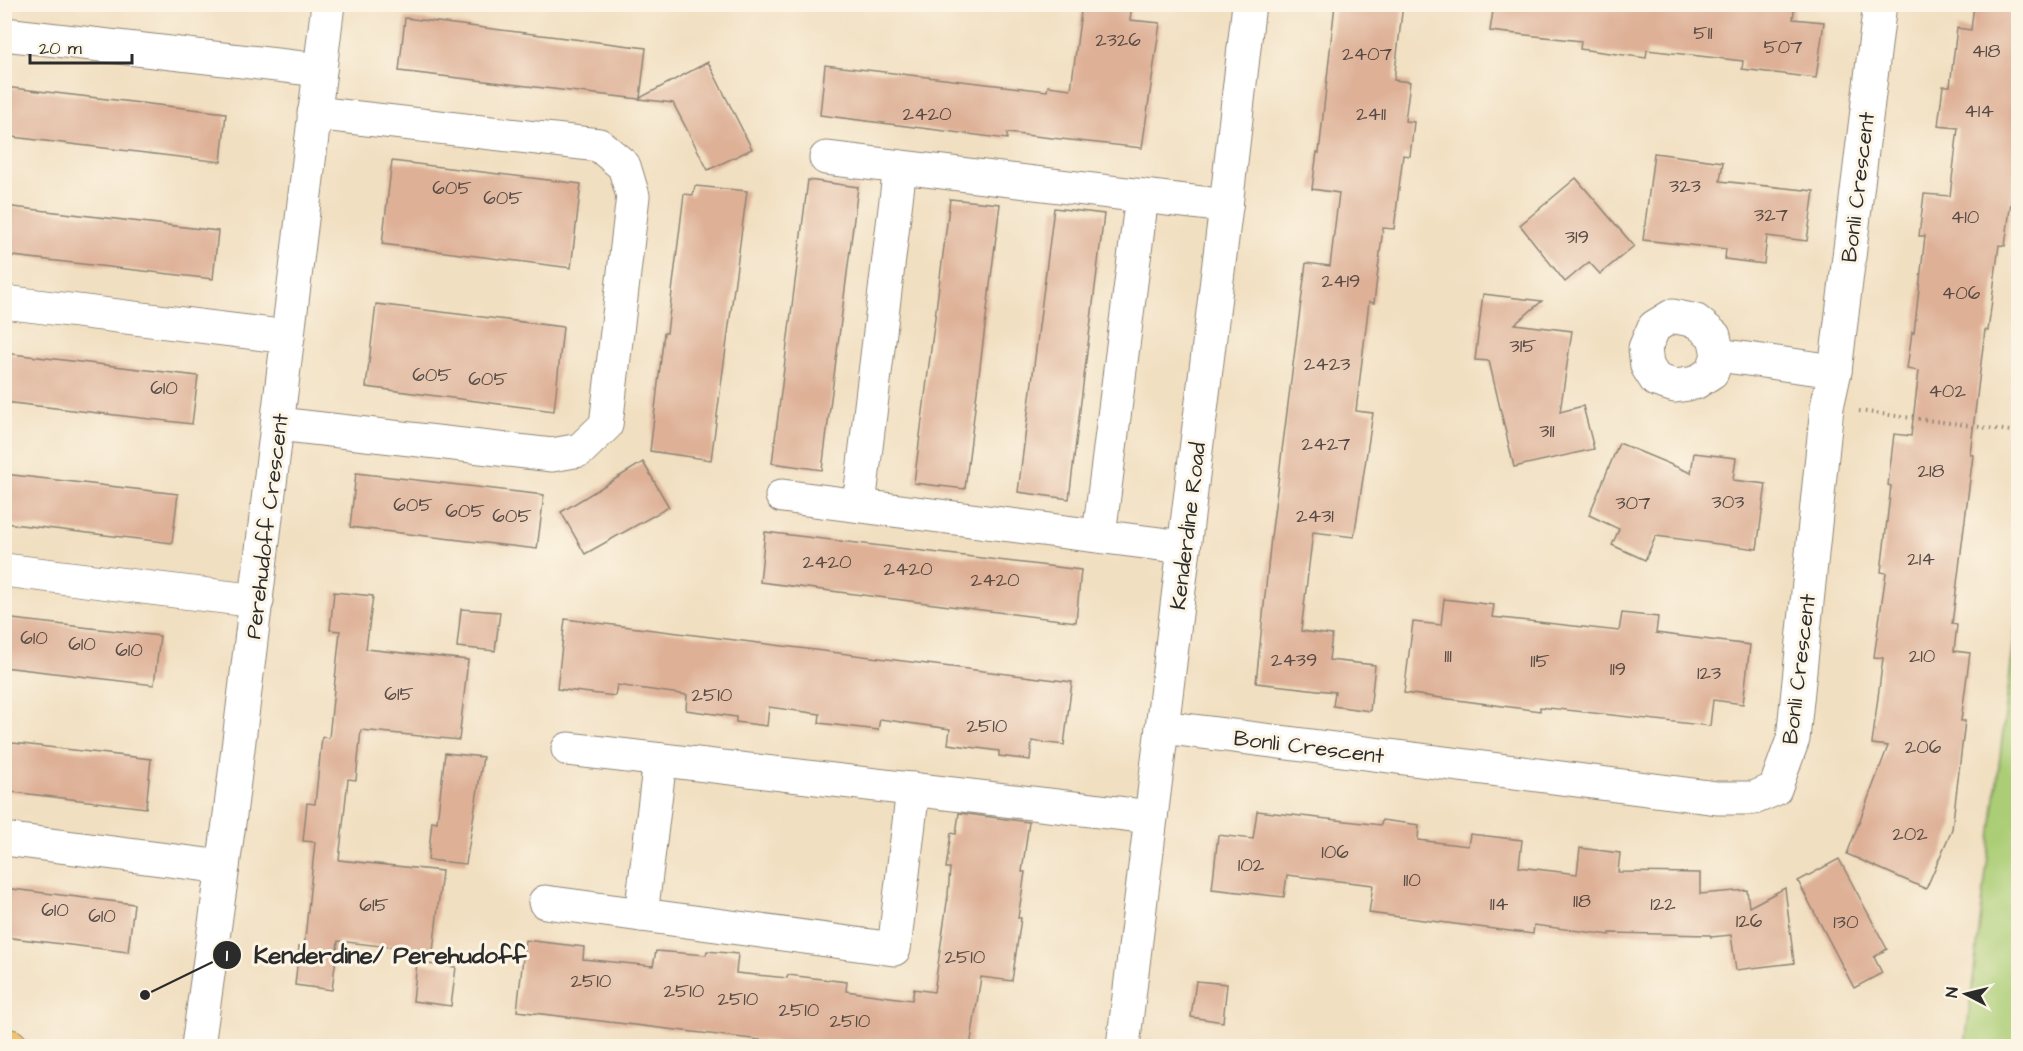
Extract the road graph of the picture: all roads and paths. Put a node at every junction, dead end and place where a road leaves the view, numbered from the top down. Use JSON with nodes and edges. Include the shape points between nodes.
{"nodes":[{"id":1,"x":328,"y":4,"type":"edge"},
{"id":2,"x":1249,"y":4,"type":"edge"},
{"id":3,"x":1880,"y":4,"type":"edge"},
{"id":4,"x":4,"y":34,"type":"edge"},
{"id":5,"x":320,"y":70,"type":"junction"},
{"id":6,"x":314,"y":113,"type":"junction"},
{"id":7,"x":826,"y":158,"type":"dead end"},
{"id":8,"x":900,"y":167,"type":"junction"},
{"id":9,"x":1142,"y":196,"type":"junction"},
{"id":10,"x":1226,"y":206,"type":"junction"},
{"id":11,"x":4,"y":302,"type":"edge"},
{"id":12,"x":288,"y":337,"type":"junction"},
{"id":13,"x":1718,"y":355,"type":"dead end"},
{"id":14,"x":1835,"y":371,"type":"junction"},
{"id":15,"x":1827,"y":407,"type":"junction"},
{"id":16,"x":278,"y":424,"type":"junction"},
{"id":17,"x":2019,"y":432,"type":"edge"},
{"id":18,"x":782,"y":496,"type":"dead end"},
{"id":19,"x":859,"y":505,"type":"junction"},
{"id":20,"x":1099,"y":535,"type":"junction"},
{"id":21,"x":1184,"y":547,"type":"junction"},
{"id":22,"x":4,"y":570,"type":"edge"},
{"id":23,"x":257,"y":601,"type":"junction"},
{"id":24,"x":1162,"y":727,"type":"junction"},
{"id":25,"x":568,"y":748,"type":"dead end"},
{"id":26,"x":660,"y":759,"type":"junction"},
{"id":27,"x":913,"y":789,"type":"junction"},
{"id":28,"x":1150,"y":817,"type":"junction"},
{"id":29,"x":4,"y":839,"type":"edge"},
{"id":30,"x":223,"y":867,"type":"junction"},
{"id":31,"x":545,"y":903,"type":"dead end"},
{"id":32,"x":641,"y":915,"type":"junction"},
{"id":33,"x":4,"y":1044,"type":"edge"},
{"id":34,"x":11,"y":1047,"type":"edge"},
{"id":35,"x":198,"y":1047,"type":"edge"},
{"id":36,"x":1123,"y":1047,"type":"edge"}],
"edges":[{"from":1,"to":5,"type":"street","name":"Perehudoff Crescent"},
{"from":2,"to":10,"type":"street","name":"Kenderdine Road"},
{"from":3,"to":14,"type":"street","name":"Bonli Crescent"},
{"from":4,"to":5,"type":"street"},
{"from":5,"to":6,"type":"street","name":"Perehudoff Crescent"},
{"from":6,"to":12,"type":"street","name":"Perehudoff Crescent"},
{"from":6,"to":16,"type":"street","via":[[599,145],[624,165],[633,196],[606,425],[580,450],[552,455]]},
{"from":7,"to":8,"type":"street"},
{"from":8,"to":9,"type":"street"},
{"from":8,"to":19,"type":"street"},
{"from":9,"to":10,"type":"street"},
{"from":9,"to":20,"type":"street"},
{"from":10,"to":21,"type":"street","name":"Kenderdine Road"},
{"from":11,"to":12,"type":"street"},
{"from":12,"to":16,"type":"street","name":"Perehudoff Crescent"},
{"from":13,"to":14,"type":"street"},
{"from":14,"to":15,"type":"street","name":"Bonli Crescent"},
{"from":15,"to":17,"type":"path"},
{"from":15,"to":24,"type":"street","name":"Bonli Crescent","via":[[1793,739],[1774,789],[1754,798],[1717,798]]},
{"from":16,"to":23,"type":"street","name":"Perehudoff Crescent"},
{"from":18,"to":19,"type":"street"},
{"from":19,"to":20,"type":"street"},
{"from":20,"to":21,"type":"street"},
{"from":21,"to":24,"type":"street","name":"Kenderdine Road"},
{"from":22,"to":23,"type":"street"},
{"from":23,"to":30,"type":"street","name":"Perehudoff Crescent"},
{"from":24,"to":28,"type":"street","name":"Kenderdine Road"},
{"from":25,"to":26,"type":"street"},
{"from":26,"to":27,"type":"street"},
{"from":26,"to":32,"type":"street"},
{"from":27,"to":28,"type":"street"},
{"from":27,"to":32,"type":"street","via":[[894,949]]},
{"from":28,"to":36,"type":"street","name":"Kenderdine Road"},
{"from":29,"to":30,"type":"street"},
{"from":30,"to":35,"type":"street","name":"Perehudoff Crescent"},
{"from":31,"to":32,"type":"street"},
{"from":33,"to":34,"type":"main road"}]}
